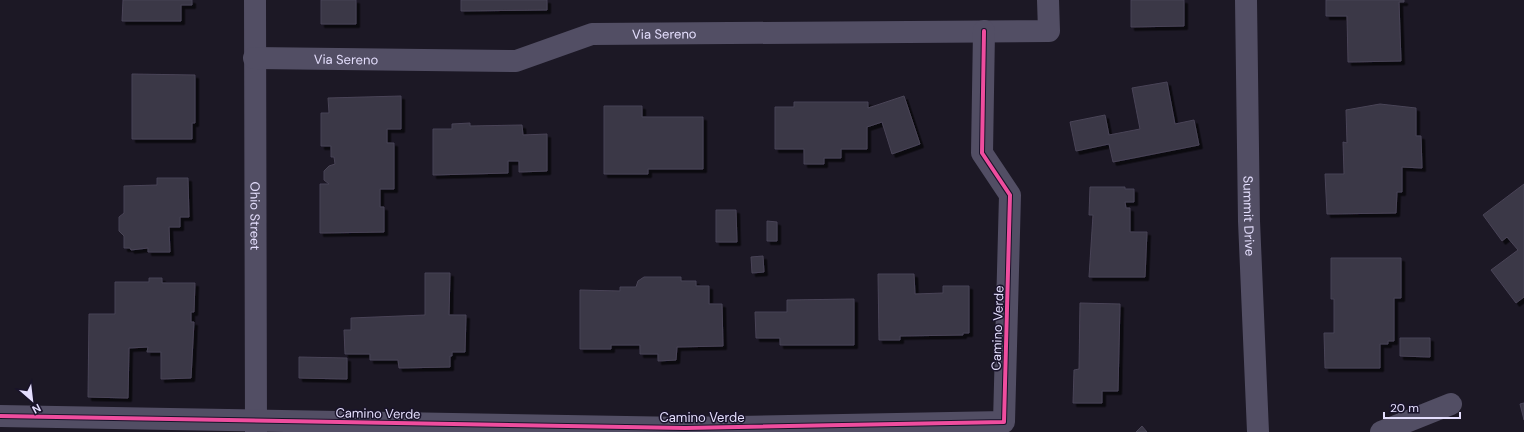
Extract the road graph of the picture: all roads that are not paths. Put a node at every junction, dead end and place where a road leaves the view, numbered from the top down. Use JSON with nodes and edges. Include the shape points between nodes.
{"nodes":[{"id":1,"x":255,"y":0,"type":"edge"},
{"id":2,"x":1048,"y":0,"type":"edge"},
{"id":3,"x":1246,"y":0,"type":"edge"},
{"id":4,"x":984,"y":31,"type":"junction"},
{"id":5,"x":254,"y":58,"type":"junction"},
{"id":6,"x":1451,"y":404,"type":"dead end"},
{"id":7,"x":0,"y":416,"type":"edge"},
{"id":8,"x":256,"y":426,"type":"edge"},
{"id":9,"x":1258,"y":432,"type":"edge"},
{"id":10,"x":1381,"y":432,"type":"edge"}],
"edges":[{"from":1,"to":5,"type":"street","name":"Ohio Street"},
{"from":2,"to":4,"type":"street","name":"Via Sereno","via":[[1049,31]]},
{"from":3,"to":9,"type":"street","name":"Summit Drive","via":[[1250,221]]},
{"from":4,"to":5,"type":"street","name":"Via Sereno","via":[[592,34],[516,62]]},
{"from":4,"to":8,"type":"street","name":"Camino Verde","via":[[982,153],[1010,195],[1004,422],[685,428]]},
{"from":5,"to":8,"type":"street","name":"Ohio Street"},
{"from":6,"to":10,"type":"street"},
{"from":7,"to":8,"type":"street","name":"Camino Verde"}]}
